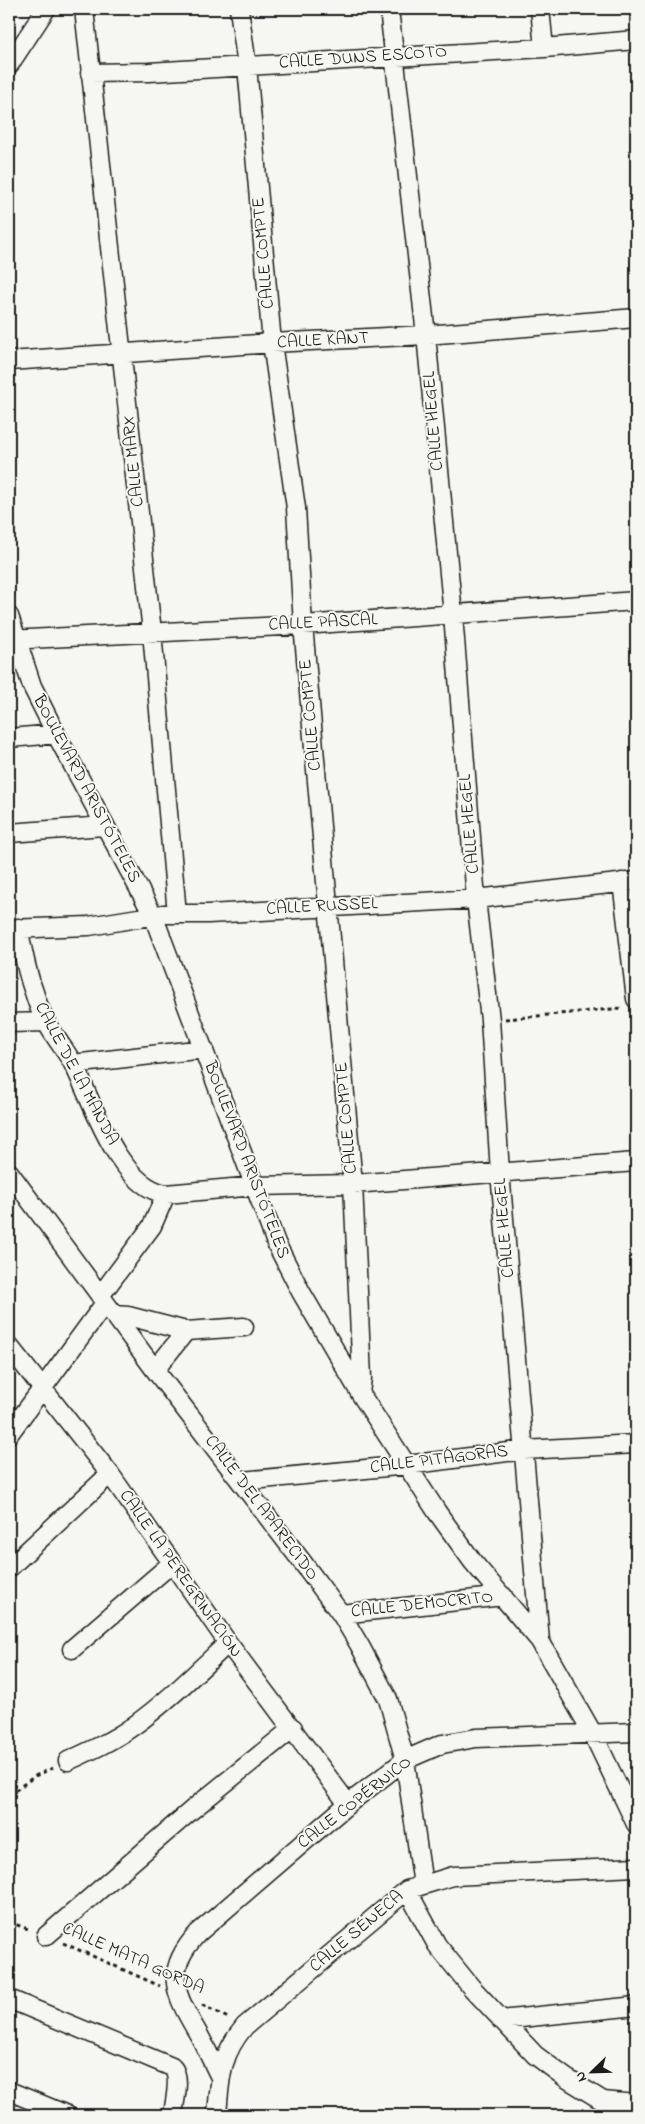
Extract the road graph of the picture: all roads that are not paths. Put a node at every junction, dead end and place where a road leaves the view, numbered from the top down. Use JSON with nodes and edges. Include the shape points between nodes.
{"nodes":[{"id":1,"x":46,"y":9,"type":"edge"},
{"id":2,"x":84,"y":9,"type":"edge"},
{"id":3,"x":239,"y":9,"type":"edge"},
{"id":4,"x":388,"y":9,"type":"edge"},
{"id":5,"x":540,"y":9,"type":"edge"},
{"id":6,"x":636,"y":40,"type":"edge"},
{"id":7,"x":544,"y":48,"type":"junction"},
{"id":8,"x":394,"y":56,"type":"junction"},
{"id":9,"x":9,"y":65,"type":"edge"},
{"id":10,"x":247,"y":66,"type":"junction"},
{"id":11,"x":90,"y":73,"type":"junction"},
{"id":12,"x":636,"y":318,"type":"edge"},
{"id":13,"x":426,"y":335,"type":"junction"},
{"id":14,"x":272,"y":343,"type":"junction"},
{"id":15,"x":122,"y":354,"type":"junction"},
{"id":16,"x":9,"y":361,"type":"edge"},
{"id":17,"x":636,"y":601,"type":"edge"},
{"id":18,"x":453,"y":615,"type":"junction"},
{"id":19,"x":9,"y":616,"type":"edge"},
{"id":20,"x":303,"y":625,"type":"junction"},
{"id":21,"x":152,"y":632,"type":"junction"},
{"id":22,"x":12,"y":640,"type":"edge"},
{"id":23,"x":56,"y":734,"type":"junction"},
{"id":24,"x":9,"y":738,"type":"edge"},
{"id":25,"x":104,"y":826,"type":"junction"},
{"id":26,"x":9,"y":833,"type":"edge"},
{"id":27,"x":629,"y":881,"type":"edge"},
{"id":28,"x":476,"y":899,"type":"junction"},
{"id":29,"x":327,"y":907,"type":"junction"},
{"id":30,"x":177,"y":914,"type":"junction"},
{"id":31,"x":153,"y":915,"type":"junction"},
{"id":32,"x":14,"y":929,"type":"edge"},
{"id":33,"x":631,"y":1003,"type":"edge"},
{"id":34,"x":46,"y":1022,"type":"junction"},
{"id":35,"x":9,"y":1023,"type":"edge"},
{"id":36,"x":204,"y":1049,"type":"junction"},
{"id":37,"x":73,"y":1064,"type":"junction"},
{"id":38,"x":636,"y":1162,"type":"edge"},
{"id":39,"x":9,"y":1172,"type":"edge"},
{"id":40,"x":500,"y":1172,"type":"junction"},
{"id":41,"x":353,"y":1184,"type":"junction"},
{"id":42,"x":255,"y":1186,"type":"junction"},
{"id":43,"x":166,"y":1194,"type":"junction"},
{"id":44,"x":107,"y":1305,"type":"junction"},
{"id":45,"x":244,"y":1327,"type":"dead end"},
{"id":46,"x":186,"y":1331,"type":"junction"},
{"id":47,"x":9,"y":1346,"type":"edge"},
{"id":48,"x":156,"y":1370,"type":"junction"},
{"id":49,"x":41,"y":1389,"type":"junction"},
{"id":50,"x":360,"y":1393,"type":"junction"},
{"id":51,"x":9,"y":1434,"type":"edge"},
{"id":52,"x":636,"y":1444,"type":"edge"},
{"id":53,"x":524,"y":1450,"type":"junction"},
{"id":54,"x":407,"y":1465,"type":"junction"},
{"id":55,"x":110,"y":1474,"type":"junction"},
{"id":56,"x":242,"y":1481,"type":"junction"},
{"id":57,"x":171,"y":1564,"type":"junction"},
{"id":58,"x":9,"y":1568,"type":"edge"},
{"id":59,"x":503,"y":1596,"type":"junction"},
{"id":60,"x":341,"y":1614,"type":"junction"},
{"id":61,"x":540,"y":1641,"type":"junction"},
{"id":62,"x":228,"y":1643,"type":"junction"},
{"id":63,"x":72,"y":1650,"type":"dead end"},
{"id":64,"x":292,"y":1728,"type":"junction"},
{"id":65,"x":636,"y":1732,"type":"edge"},
{"id":66,"x":593,"y":1734,"type":"junction"},
{"id":67,"x":405,"y":1760,"type":"junction"},
{"id":68,"x":68,"y":1761,"type":"road end"},
{"id":69,"x":348,"y":1804,"type":"junction"},
{"id":70,"x":636,"y":1824,"type":"edge"},
{"id":71,"x":636,"y":1867,"type":"edge"},
{"id":72,"x":415,"y":1887,"type":"junction"},
{"id":73,"x":46,"y":1936,"type":"road end"},
{"id":74,"x":9,"y":1999,"type":"edge"},
{"id":75,"x":636,"y":2006,"type":"edge"},
{"id":76,"x":501,"y":2020,"type":"junction"},
{"id":77,"x":220,"y":2077,"type":"junction"},
{"id":78,"x":9,"y":2091,"type":"edge"},
{"id":79,"x":636,"y":2104,"type":"edge"},
{"id":80,"x":607,"y":2108,"type":"edge"},
{"id":81,"x":67,"y":2115,"type":"edge"},
{"id":82,"x":173,"y":2115,"type":"edge"},
{"id":83,"x":217,"y":2115,"type":"edge"}],
"edges":[{"from":1,"to":9,"type":"street"},
{"from":2,"to":11,"type":"street","name":"CALLE MARX"},
{"from":3,"to":10,"type":"street","name":"CALLE COMPTE"},
{"from":4,"to":8,"type":"street","name":"CALLE HEGEL"},
{"from":5,"to":7,"type":"street"},
{"from":6,"to":7,"type":"street","name":"CALLE DUNS ESCOTO"},
{"from":7,"to":8,"type":"street","name":"CALLE DUNS ESCOTO"},
{"from":8,"to":10,"type":"street","name":"CALLE DUNS ESCOTO"},
{"from":8,"to":13,"type":"street","name":"CALLE HEGEL"},
{"from":10,"to":11,"type":"street","name":"CALLE DUNS ESCOTO"},
{"from":10,"to":14,"type":"street","name":"CALLE COMPTE"},
{"from":11,"to":15,"type":"street","name":"CALLE MARX"},
{"from":12,"to":13,"type":"street","name":"CALLE KANT"},
{"from":13,"to":14,"type":"street","name":"CALLE KANT"},
{"from":13,"to":18,"type":"street","name":"CALLE HEGEL"},
{"from":14,"to":15,"type":"street","name":"CALLE KANT"},
{"from":14,"to":20,"type":"street","name":"CALLE COMPTE","via":[[296,508]]},
{"from":15,"to":16,"type":"street","name":"CALLE KANT"},
{"from":15,"to":21,"type":"street","name":"CALLE MARX"},
{"from":17,"to":18,"type":"street","name":"CALLE PASCAL"},
{"from":18,"to":20,"type":"street","name":"CALLE PASCAL"},
{"from":18,"to":28,"type":"street","name":"CALLE HEGEL"},
{"from":19,"to":22,"type":"street","name":"BOULEVARD ARISTÓTELES"},
{"from":20,"to":21,"type":"street","name":"CALLE PASCAL"},
{"from":20,"to":29,"type":"street","name":"CALLE COMPTE"},
{"from":21,"to":22,"type":"street","name":"CALLE PASCAL"},
{"from":21,"to":30,"type":"street","name":"CALLE MARX"},
{"from":22,"to":23,"type":"street","name":"BOULEVARD ARISTÓTELES"},
{"from":23,"to":24,"type":"street"},
{"from":23,"to":25,"type":"street","name":"BOULEVARD ARISTÓTELES"},
{"from":25,"to":26,"type":"street"},
{"from":25,"to":31,"type":"street","name":"BOULEVARD ARISTÓTELES"},
{"from":27,"to":28,"type":"street","name":"CALLE RUSSEL"},
{"from":27,"to":33,"type":"street"},
{"from":28,"to":29,"type":"street","name":"CALLE RUSSEL"},
{"from":28,"to":40,"type":"street","name":"CALLE HEGEL","via":[[490,1020]]},
{"from":29,"to":30,"type":"street","name":"CALLE RUSSEL"},
{"from":29,"to":41,"type":"street","name":"CALLE COMPTE"},
{"from":30,"to":31,"type":"street","name":"CALLE RUSSEL"},
{"from":31,"to":32,"type":"street","name":"CALLE RUSSEL","via":[[89,926]]},
{"from":31,"to":36,"type":"street","name":"BOULEVARD ARISTÓTELES"},
{"from":32,"to":34,"type":"street","name":"CALLE DE LA MANDA"},
{"from":34,"to":35,"type":"street"},
{"from":34,"to":37,"type":"street","name":"CALLE DE LA MANDA"},
{"from":36,"to":37,"type":"street"},
{"from":36,"to":42,"type":"street","name":"BOULEVARD ARISTÓTELES"},
{"from":37,"to":43,"type":"street","name":"CALLE DE LA MANDA","via":[[100,1126],[112,1145],[143,1185],[154,1192]]},
{"from":38,"to":40,"type":"street"},
{"from":39,"to":44,"type":"street","name":"CALLE DEL APARECIDO"},
{"from":40,"to":41,"type":"street"},
{"from":40,"to":53,"type":"street","name":"CALLE HEGEL"},
{"from":41,"to":42,"type":"street"},
{"from":41,"to":50,"type":"street","name":"CALLE COMPTE","via":[[362,1378]]},
{"from":42,"to":43,"type":"street"},
{"from":42,"to":50,"type":"street","name":"BOULEVARD ARISTÓTELES","via":[[284,1259]]},
{"from":43,"to":44,"type":"street","via":[[152,1226]]},
{"from":44,"to":46,"type":"street","via":[[128,1316]]},
{"from":44,"to":48,"type":"street","name":"CALLE DEL APARECIDO"},
{"from":44,"to":49,"type":"street"},
{"from":45,"to":46,"type":"street"},
{"from":46,"to":48,"type":"street"},
{"from":47,"to":49,"type":"street","name":"CALLE LA PEREGRINACIÓN"},
{"from":48,"to":56,"type":"street","name":"CALLE DEL APARECIDO"},
{"from":49,"to":51,"type":"street"},
{"from":49,"to":55,"type":"street","name":"CALLE LA PEREGRINACIÓN"},
{"from":50,"to":54,"type":"street","name":"BOULEVARD ARISTÓTELES"},
{"from":52,"to":53,"type":"street","name":"CALLE PITÁGORAS"},
{"from":53,"to":54,"type":"street","name":"CALLE PITÁGORAS"},
{"from":53,"to":61,"type":"street","name":"CALLE HEGEL"},
{"from":54,"to":56,"type":"street","name":"CALLE PITÁGORAS"},
{"from":54,"to":59,"type":"street","name":"BOULEVARD ARISTÓTELES","via":[[473,1562]]},
{"from":55,"to":57,"type":"street","name":"CALLE LA PEREGRINACIÓN"},
{"from":55,"to":58,"type":"street"},
{"from":56,"to":60,"type":"street","name":"CALLE DEL APARECIDO"},
{"from":57,"to":62,"type":"street","name":"CALLE LA PEREGRINACIÓN"},
{"from":57,"to":63,"type":"street"},
{"from":59,"to":60,"type":"street","name":"CALLE DEMOCRITO"},
{"from":59,"to":61,"type":"street","name":"BOULEVARD ARISTÓTELES"},
{"from":60,"to":67,"type":"street","name":"CALLE DEL APARECIDO","via":[[388,1699]]},
{"from":61,"to":66,"type":"street","name":"BOULEVARD ARISTÓTELES"},
{"from":62,"to":64,"type":"street","name":"CALLE LA PEREGRINACIÓN"},
{"from":62,"to":68,"type":"street","via":[[132,1727],[100,1747]]},
{"from":64,"to":69,"type":"street","name":"CALLE LA PEREGRINACIÓN"},
{"from":64,"to":73,"type":"street"},
{"from":65,"to":66,"type":"street","name":"CALLE COPÉRNICO"},
{"from":66,"to":67,"type":"street","name":"CALLE COPÉRNICO","via":[[476,1738],[442,1744]]},
{"from":66,"to":70,"type":"street","name":"BOULEVARD ARISTÓTELES"},
{"from":67,"to":69,"type":"street","name":"CALLE COPÉRNICO"},
{"from":67,"to":72,"type":"street","name":"CALLE DEL APARECIDO"},
{"from":69,"to":77,"type":"street","name":"CALLE COPÉRNICO","via":[[198,1933],[184,1947],[176,1964],[177,1992]]},
{"from":71,"to":72,"type":"street","name":"CALLE SÉNECA","via":[[453,1876]]},
{"from":72,"to":76,"type":"street","name":"CALLE DEL APARECIDO","via":[[437,1946]]},
{"from":72,"to":77,"type":"street","name":"CALLE SÉNECA","via":[[245,2026],[228,2048]]},
{"from":74,"to":82,"type":"street","via":[[172,2067],[177,2078]]},
{"from":75,"to":76,"type":"street"},
{"from":76,"to":80,"type":"street","name":"CALLE DEL APARECIDO","via":[[535,2055]]},
{"from":77,"to":83,"type":"street","name":"CALLE SÉNECA"},
{"from":78,"to":81,"type":"street"},
{"from":79,"to":80,"type":"street"}]}
